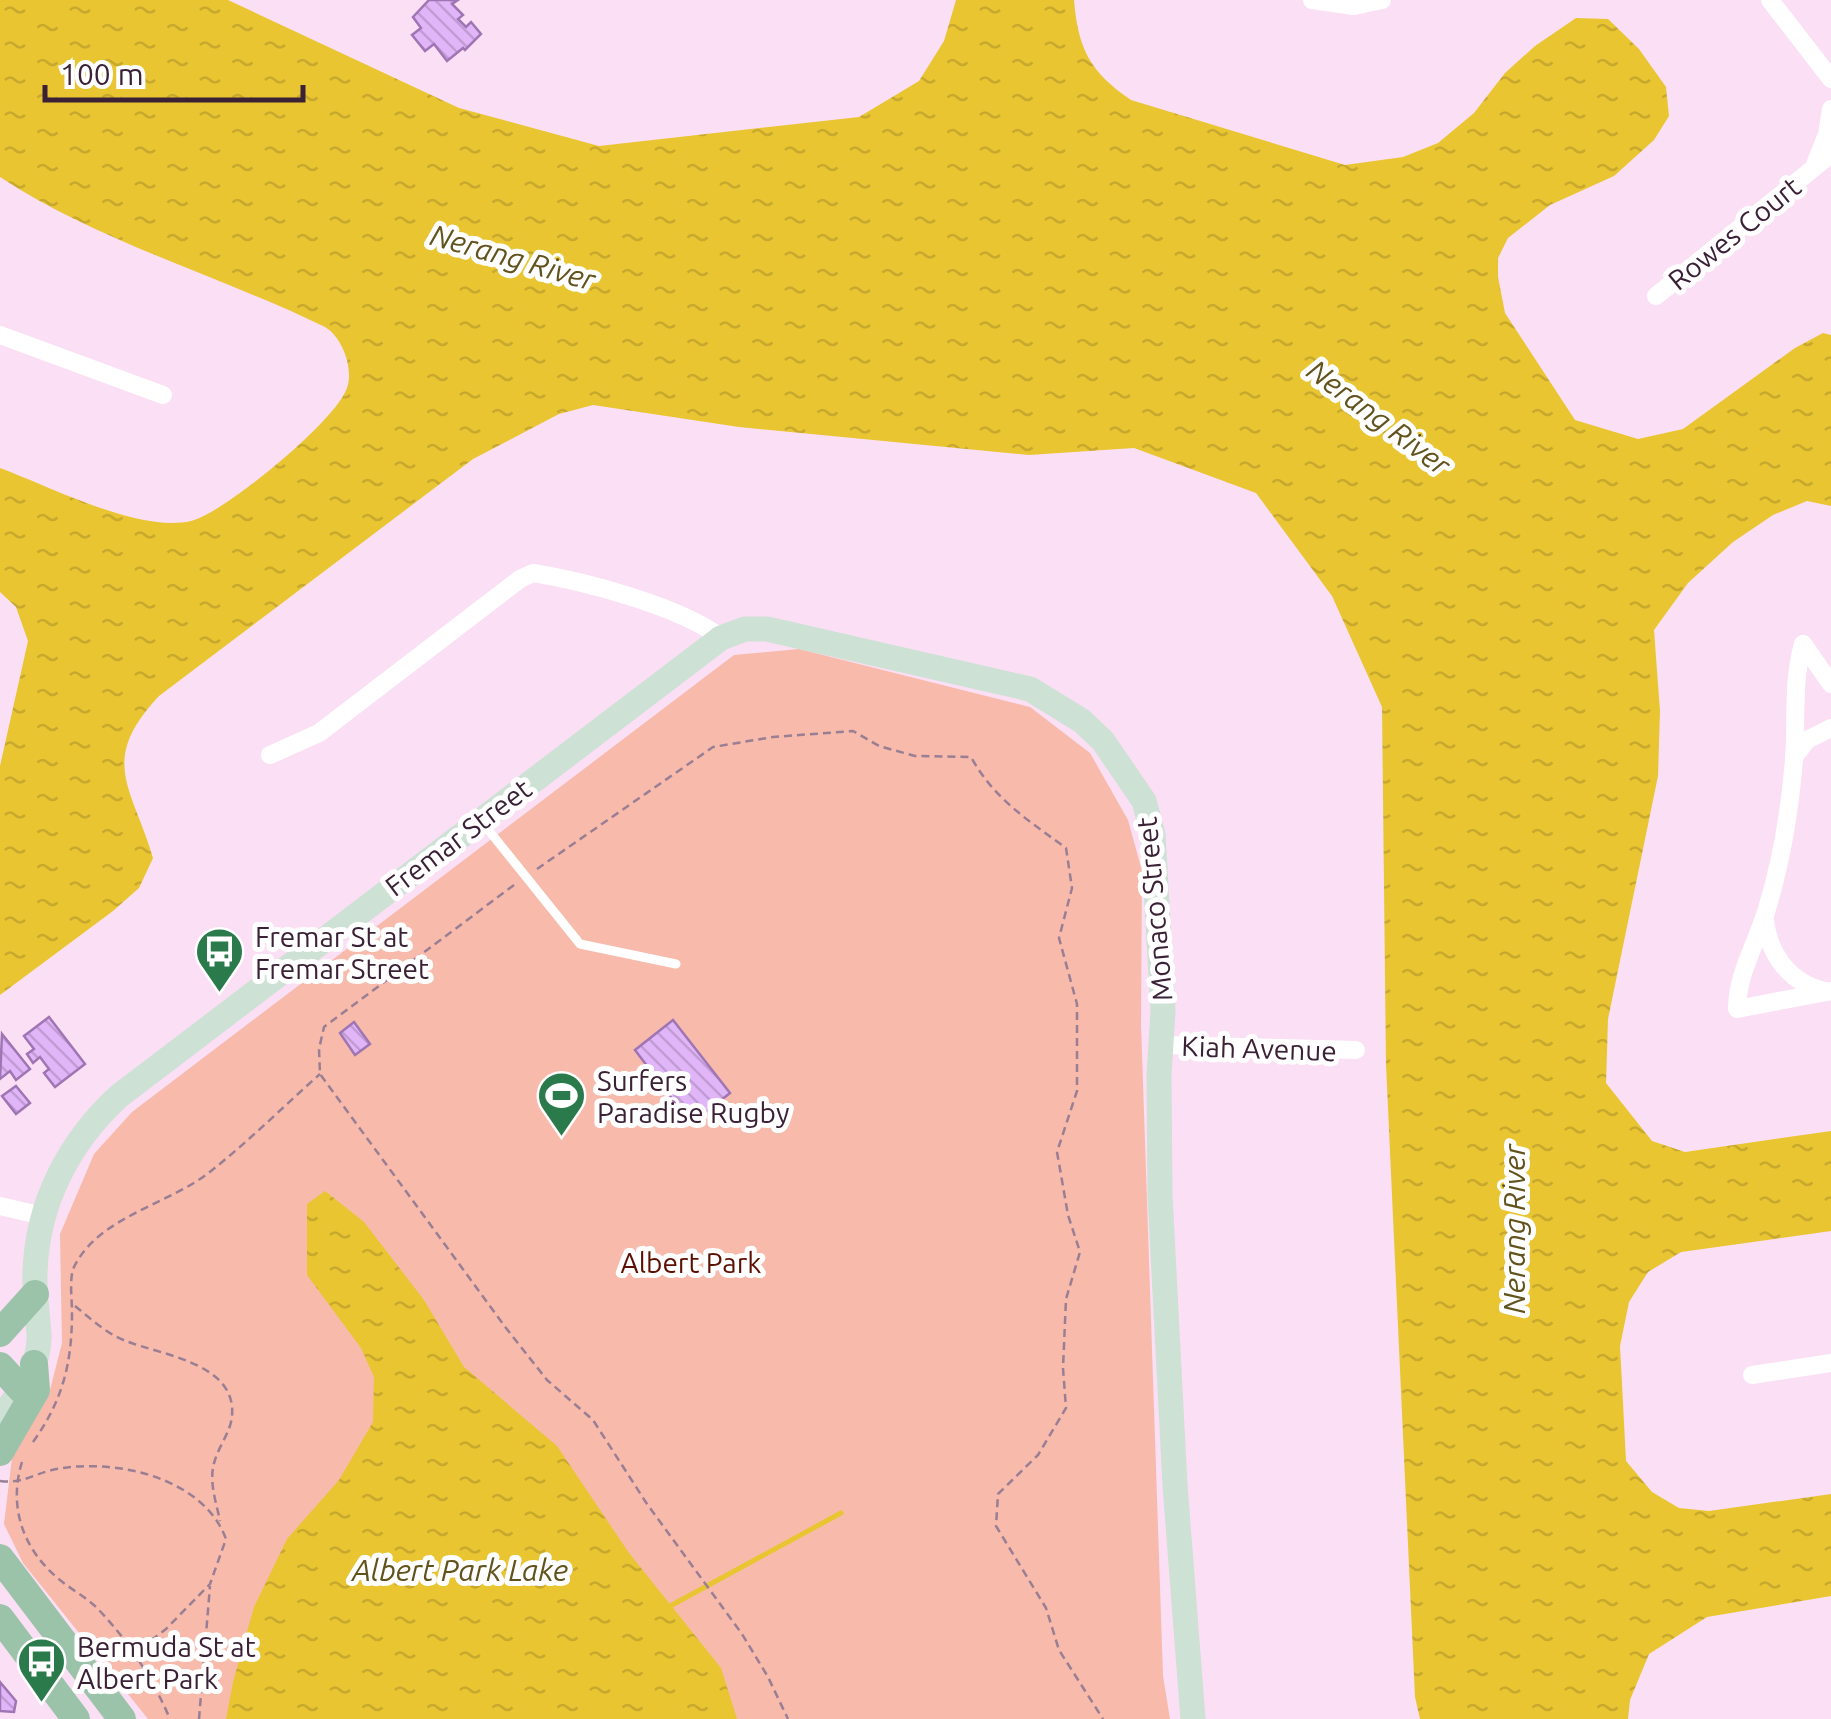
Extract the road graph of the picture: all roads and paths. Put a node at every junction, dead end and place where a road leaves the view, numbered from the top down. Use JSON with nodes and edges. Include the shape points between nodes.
{"nodes":[{"id":1,"x":1312,"y":0,"type":"edge"},
{"id":2,"x":1382,"y":0,"type":"edge"},
{"id":3,"x":1770,"y":0,"type":"edge"},
{"id":4,"x":1830,"y":81,"type":"edge"},
{"id":5,"x":1831,"y":109,"type":"edge"},
{"id":6,"x":1831,"y":154,"type":"edge"},
{"id":7,"x":1822,"y":167,"type":"edge"},
{"id":8,"x":1656,"y":296,"type":"dead end"},
{"id":9,"x":0,"y":335,"type":"edge"},
{"id":10,"x":163,"y":395,"type":"dead end"},
{"id":11,"x":722,"y":638,"type":"junction"},
{"id":12,"x":1831,"y":684,"type":"edge"},
{"id":13,"x":1831,"y":728,"type":"edge"},
{"id":14,"x":270,"y":755,"type":"dead end"},
{"id":15,"x":1794,"y":757,"type":"junction"},
{"id":16,"x":481,"y":820,"type":"junction"},
{"id":17,"x":526,"y":876,"type":"junction"},
{"id":18,"x":1765,"y":915,"type":"junction"},
{"id":19,"x":676,"y":964,"type":"dead end"},
{"id":20,"x":1831,"y":991,"type":"edge"},
{"id":21,"x":1162,"y":1045,"type":"junction"},
{"id":22,"x":1356,"y":1050,"type":"dead end"},
{"id":23,"x":320,"y":1074,"type":"junction"},
{"id":24,"x":0,"y":1206,"type":"edge"},
{"id":25,"x":43,"y":1216,"type":"junction"},
{"id":26,"x":35,"y":1303,"type":"junction"},
{"id":27,"x":72,"y":1304,"type":"junction"},
{"id":28,"x":0,"y":1332,"type":"edge"},
{"id":29,"x":1831,"y":1363,"type":"edge"},
{"id":30,"x":1752,"y":1374,"type":"dead end"},
{"id":31,"x":13,"y":1376,"type":"edge"},
{"id":32,"x":0,"y":1417,"type":"edge"},
{"id":33,"x":30,"y":1446,"type":"dead end"},
{"id":34,"x":12,"y":1454,"type":"edge"},
{"id":35,"x":0,"y":1482,"type":"edge"},
{"id":36,"x":18,"y":1484,"type":"junction"},
{"id":37,"x":220,"y":1522,"type":"junction"},
{"id":38,"x":0,"y":1558,"type":"edge"},
{"id":39,"x":210,"y":1584,"type":"junction"},
{"id":40,"x":0,"y":1618,"type":"edge"},
{"id":41,"x":133,"y":1654,"type":"junction"},
{"id":42,"x":76,"y":1719,"type":"edge"},
{"id":43,"x":122,"y":1719,"type":"edge"},
{"id":44,"x":170,"y":1719,"type":"edge"},
{"id":45,"x":199,"y":1719,"type":"edge"},
{"id":46,"x":788,"y":1719,"type":"edge"},
{"id":47,"x":1102,"y":1719,"type":"edge"},
{"id":48,"x":1193,"y":1719,"type":"edge"}],
"edges":[{"from":1,"to":2,"type":"street","via":[[1354,6]]},
{"from":3,"to":4,"type":"street"},
{"from":5,"to":7,"type":"street","name":"Rowes Court"},
{"from":6,"to":7,"type":"street","name":"Rowes Court"},
{"from":7,"to":8,"type":"street","name":"Rowes Court"},
{"from":9,"to":10,"type":"street"},
{"from":11,"to":14,"type":"street","via":[[703,624],[624,596],[533,574],[318,733]]},
{"from":11,"to":16,"type":"street","name":"Fremar Street"},
{"from":11,"to":21,"type":"street","name":"Monaco Street","via":[[767,629],[967,672],[1030,689],[1082,721],[1124,767],[1144,801],[1153,836]]},
{"from":12,"to":15,"type":"street","via":[[1803,644],[1794,680]]},
{"from":13,"to":15,"type":"street","via":[[1807,740]]},
{"from":15,"to":18,"type":"street","via":[[1786,830]]},
{"from":16,"to":17,"type":"lane"},
{"from":16,"to":25,"type":"street","name":"Fremar Street","via":[[119,1096],[69,1155]]},
{"from":17,"to":19,"type":"lane","via":[[580,944]]},
{"from":17,"to":23,"type":"path","via":[[324,1027]]},
{"from":17,"to":47,"type":"path","via":[[713,747],[853,731],[914,756],[971,758],[1010,808],[1066,848],[1072,888],[1060,938],[1076,1004],[1077,1092],[1057,1152],[1080,1252],[1066,1300],[1066,1408],[1038,1455],[998,1494],[996,1526]]},
{"from":18,"to":20,"type":"street","via":[[1782,965],[1806,984]]},
{"from":18,"to":20,"type":"street","via":[[1737,1009]]},
{"from":21,"to":22,"type":"street","name":"Kiah Avenue"},
{"from":21,"to":48,"type":"street","name":"Monaco Street","via":[[1161,1215]]},
{"from":23,"to":27,"type":"path","via":[[210,1172],[96,1237],[72,1269]]},
{"from":23,"to":46,"type":"path","via":[[547,1380],[593,1420],[768,1676]]},
{"from":24,"to":25,"type":"street"},
{"from":25,"to":26,"type":"street","name":"Fremar Street"},
{"from":26,"to":28,"type":"main road"},
{"from":26,"to":31,"type":"street","name":"Fremar Street","via":[[39,1338]]},
{"from":27,"to":33,"type":"path","via":[[66,1382]]},
{"from":27,"to":37,"type":"path","via":[[124,1340],[196,1364],[228,1394],[232,1417],[213,1464]]},
{"from":29,"to":30,"type":"street"},
{"from":31,"to":32,"type":"street"},
{"from":31,"to":34,"type":"main road","via":[[36,1390]]},
{"from":34,"to":36,"type":"path"},
{"from":35,"to":36,"type":"path"},
{"from":36,"to":37,"type":"path","via":[[50,1470],[124,1469],[167,1480]]},
{"from":36,"to":41,"type":"path","via":[[19,1526],[33,1550],[95,1606]]},
{"from":37,"to":39,"type":"path","via":[[226,1539]]},
{"from":38,"to":43,"type":"main road"},
{"from":39,"to":41,"type":"path"},
{"from":39,"to":45,"type":"path"},
{"from":40,"to":42,"type":"main road"},
{"from":41,"to":44,"type":"path"}]}
